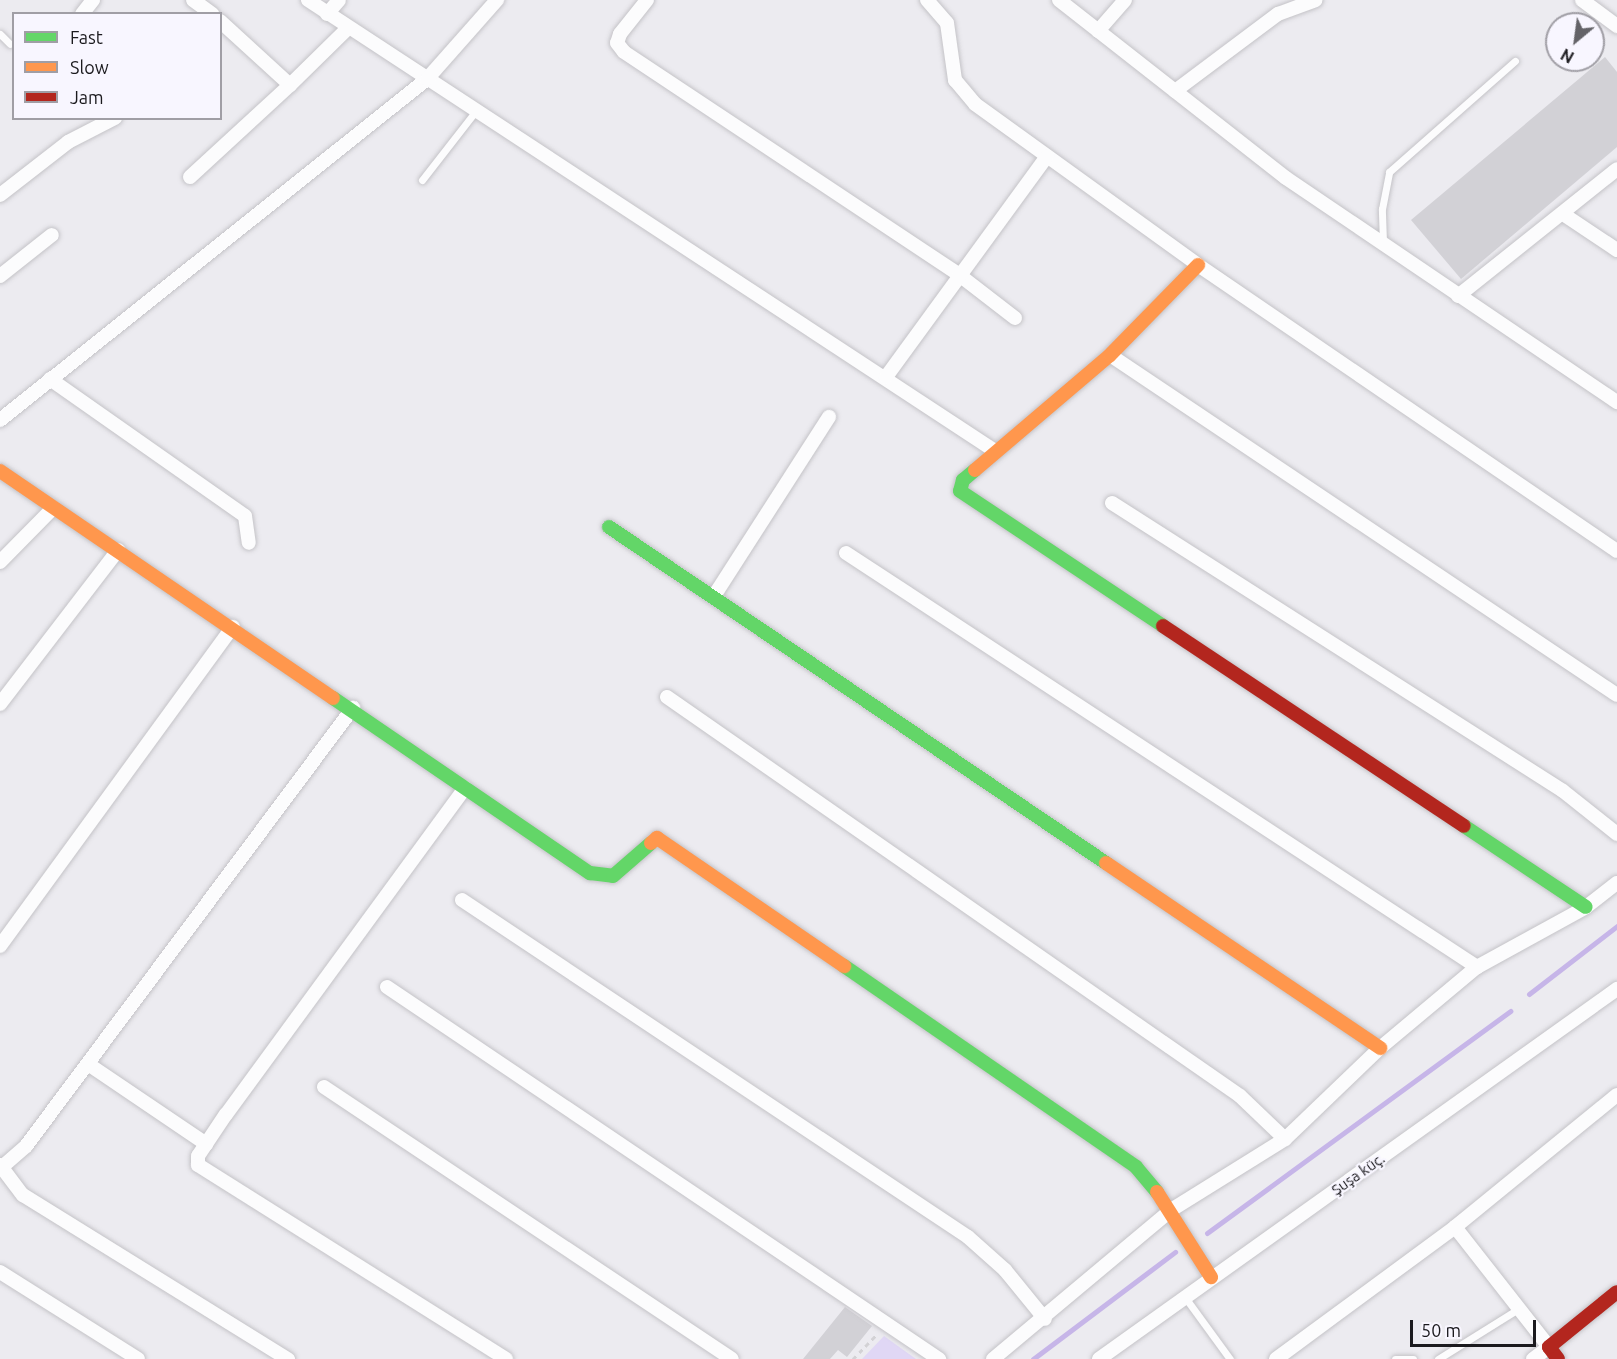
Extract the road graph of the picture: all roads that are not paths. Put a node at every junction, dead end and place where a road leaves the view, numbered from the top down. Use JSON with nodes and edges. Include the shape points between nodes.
{"nodes":[{"id":1,"x":93,"y":0,"type":"edge"},
{"id":2,"x":193,"y":0,"type":"edge"},
{"id":3,"x":308,"y":0,"type":"edge"},
{"id":4,"x":339,"y":0,"type":"edge"},
{"id":5,"x":497,"y":0,"type":"edge"},
{"id":6,"x":647,"y":0,"type":"edge"},
{"id":7,"x":927,"y":0,"type":"edge"},
{"id":8,"x":1059,"y":0,"type":"edge"},
{"id":9,"x":1125,"y":0,"type":"edge"},
{"id":10,"x":1316,"y":0,"type":"edge"},
{"id":11,"x":1582,"y":0,"type":"edge"},
{"id":12,"x":84,"y":12,"type":"edge"},
{"id":13,"x":209,"y":12,"type":"edge"},
{"id":14,"x":327,"y":14,"type":"junction"},
{"id":15,"x":222,"y":23,"type":"edge"},
{"id":16,"x":1617,"y":26,"type":"edge"},
{"id":17,"x":347,"y":29,"type":"junction"},
{"id":18,"x":1098,"y":31,"type":"junction"},
{"id":19,"x":0,"y":34,"type":"edge"},
{"id":20,"x":10,"y":44,"type":"dead end"},
{"id":21,"x":1515,"y":61,"type":"dead end"},
{"id":22,"x":427,"y":79,"type":"junction"},
{"id":23,"x":290,"y":85,"type":"junction"},
{"id":24,"x":1175,"y":91,"type":"junction"},
{"id":25,"x":475,"y":112,"type":"junction"},
{"id":26,"x":111,"y":120,"type":"edge"},
{"id":27,"x":1047,"y":156,"type":"junction"},
{"id":28,"x":1617,"y":169,"type":"edge"},
{"id":29,"x":190,"y":177,"type":"dead end"},
{"id":30,"x":422,"y":180,"type":"dead end"},
{"id":31,"x":0,"y":195,"type":"edge"},
{"id":32,"x":1563,"y":214,"type":"junction"},
{"id":33,"x":52,"y":235,"type":"dead end"},
{"id":34,"x":1383,"y":245,"type":"junction"},
{"id":35,"x":1617,"y":250,"type":"edge"},
{"id":36,"x":1198,"y":265,"type":"junction"},
{"id":37,"x":958,"y":274,"type":"junction"},
{"id":38,"x":0,"y":276,"type":"edge"},
{"id":39,"x":1458,"y":296,"type":"junction"},
{"id":40,"x":1015,"y":318,"type":"dead end"},
{"id":41,"x":1110,"y":355,"type":"junction"},
{"id":42,"x":886,"y":377,"type":"junction"},
{"id":43,"x":50,"y":379,"type":"junction"},
{"id":44,"x":1617,"y":402,"type":"edge"},
{"id":45,"x":829,"y":417,"type":"dead end"},
{"id":46,"x":0,"y":420,"type":"edge"},
{"id":47,"x":995,"y":451,"type":"junction"},
{"id":48,"x":0,"y":471,"type":"edge"},
{"id":49,"x":1112,"y":503,"type":"dead end"},
{"id":50,"x":53,"y":508,"type":"junction"},
{"id":51,"x":609,"y":527,"type":"dead end"},
{"id":52,"x":249,"y":543,"type":"dead end"},
{"id":53,"x":118,"y":550,"type":"junction"},
{"id":54,"x":1617,"y":551,"type":"edge"},
{"id":55,"x":846,"y":553,"type":"dead end"},
{"id":56,"x":0,"y":562,"type":"edge"},
{"id":57,"x":714,"y":596,"type":"junction"},
{"id":58,"x":233,"y":627,"type":"junction"},
{"id":59,"x":1617,"y":695,"type":"edge"},
{"id":60,"x":667,"y":697,"type":"dead end"},
{"id":61,"x":0,"y":704,"type":"edge"},
{"id":62,"x":353,"y":708,"type":"junction"},
{"id":63,"x":465,"y":788,"type":"junction"},
{"id":64,"x":1617,"y":834,"type":"edge"},
{"id":65,"x":1617,"y":883,"type":"edge"},
{"id":66,"x":462,"y":900,"type":"dead end"},
{"id":67,"x":1586,"y":907,"type":"junction"},
{"id":68,"x":0,"y":946,"type":"edge"},
{"id":69,"x":1477,"y":967,"type":"junction"},
{"id":70,"x":387,"y":987,"type":"dead end"},
{"id":71,"x":1617,"y":989,"type":"edge"},
{"id":72,"x":1380,"y":1048,"type":"junction"},
{"id":73,"x":88,"y":1064,"type":"junction"},
{"id":74,"x":324,"y":1087,"type":"dead end"},
{"id":75,"x":1617,"y":1095,"type":"edge"},
{"id":76,"x":1285,"y":1139,"type":"junction"},
{"id":77,"x":206,"y":1144,"type":"junction"},
{"id":78,"x":1,"y":1166,"type":"edge"},
{"id":79,"x":1171,"y":1210,"type":"junction"},
{"id":80,"x":1455,"y":1227,"type":"junction"},
{"id":81,"x":0,"y":1272,"type":"edge"},
{"id":82,"x":1211,"y":1277,"type":"junction"},
{"id":83,"x":1617,"y":1292,"type":"edge"},
{"id":84,"x":1184,"y":1296,"type":"junction"},
{"id":85,"x":1518,"y":1309,"type":"junction"},
{"id":86,"x":1045,"y":1319,"type":"junction"},
{"id":87,"x":1549,"y":1347,"type":"junction"},
{"id":88,"x":138,"y":1359,"type":"edge"},
{"id":89,"x":288,"y":1359,"type":"edge"},
{"id":90,"x":506,"y":1359,"type":"edge"},
{"id":91,"x":732,"y":1359,"type":"edge"},
{"id":92,"x":939,"y":1359,"type":"edge"},
{"id":93,"x":993,"y":1359,"type":"edge"},
{"id":94,"x":1099,"y":1359,"type":"edge"},
{"id":95,"x":1230,"y":1359,"type":"edge"},
{"id":96,"x":1276,"y":1359,"type":"edge"},
{"id":97,"x":1395,"y":1359,"type":"edge"},
{"id":98,"x":1413,"y":1359,"type":"edge"},
{"id":99,"x":1438,"y":1359,"type":"edge"},
{"id":100,"x":1533,"y":1359,"type":"edge"},
{"id":101,"x":1558,"y":1359,"type":"edge"}],
"edges":[{"from":1,"to":12,"type":"street"},
{"from":2,"to":13,"type":"street"},
{"from":3,"to":14,"type":"street"},
{"from":4,"to":14,"type":"street"},
{"from":5,"to":22,"type":"street"},
{"from":6,"to":37,"type":"street","via":[[620,34],[617,43],[624,52]]},
{"from":7,"to":27,"type":"street","via":[[947,22],[955,80],[962,94]]},
{"from":8,"to":18,"type":"street"},
{"from":9,"to":18,"type":"street"},
{"from":10,"to":24,"type":"street","via":[[1278,14]]},
{"from":11,"to":16,"type":"street"},
{"from":14,"to":17,"type":"street"},
{"from":15,"to":23,"type":"street"},
{"from":17,"to":22,"type":"street"},
{"from":17,"to":23,"type":"street"},
{"from":18,"to":24,"type":"street"},
{"from":19,"to":20,"type":"lane"},
{"from":21,"to":34,"type":"lane","via":[[1389,172],[1382,209]]},
{"from":22,"to":25,"type":"street"},
{"from":22,"to":43,"type":"street"},
{"from":23,"to":29,"type":"street"},
{"from":24,"to":34,"type":"street"},
{"from":25,"to":30,"type":"lane"},
{"from":25,"to":42,"type":"street"},
{"from":26,"to":31,"type":"street","via":[[68,142]]},
{"from":27,"to":36,"type":"street"},
{"from":27,"to":37,"type":"street"},
{"from":28,"to":32,"type":"street"},
{"from":32,"to":35,"type":"street"},
{"from":32,"to":39,"type":"street"},
{"from":33,"to":38,"type":"street"},
{"from":34,"to":39,"type":"street"},
{"from":36,"to":41,"type":"street"},
{"from":36,"to":54,"type":"street"},
{"from":37,"to":40,"type":"street"},
{"from":37,"to":42,"type":"street"},
{"from":39,"to":44,"type":"street"},
{"from":41,"to":47,"type":"street"},
{"from":41,"to":59,"type":"street"},
{"from":42,"to":47,"type":"street"},
{"from":43,"to":46,"type":"street"},
{"from":43,"to":52,"type":"street","via":[[245,516]]},
{"from":45,"to":57,"type":"street"},
{"from":47,"to":67,"type":"street","via":[[963,480],[960,490],[966,496]]},
{"from":48,"to":50,"type":"street"},
{"from":49,"to":64,"type":"street","via":[[1563,791]]},
{"from":50,"to":53,"type":"street"},
{"from":50,"to":56,"type":"street"},
{"from":51,"to":57,"type":"street"},
{"from":53,"to":58,"type":"street"},
{"from":53,"to":61,"type":"street"},
{"from":55,"to":69,"type":"street"},
{"from":57,"to":72,"type":"street"},
{"from":58,"to":62,"type":"street"},
{"from":58,"to":68,"type":"street"},
{"from":60,"to":76,"type":"street","via":[[1240,1096]]},
{"from":62,"to":63,"type":"street"},
{"from":62,"to":73,"type":"street"},
{"from":63,"to":77,"type":"street"},
{"from":63,"to":79,"type":"street","via":[[602,878],[613,876],[657,838],[1103,1142],[1136,1167]]},
{"from":65,"to":67,"type":"street"},
{"from":66,"to":86,"type":"street","via":[[968,1237],[1005,1270]]},
{"from":67,"to":69,"type":"street"},
{"from":69,"to":72,"type":"street"},
{"from":70,"to":92,"type":"street"},
{"from":71,"to":82,"type":"street","name":"Şuşa küç."},
{"from":72,"to":76,"type":"street"},
{"from":73,"to":77,"type":"street"},
{"from":73,"to":78,"type":"street","via":[[26,1146]]},
{"from":74,"to":91,"type":"street"},
{"from":75,"to":80,"type":"street"},
{"from":76,"to":79,"type":"street"},
{"from":77,"to":90,"type":"street","via":[[198,1165],[207,1172]]},
{"from":78,"to":89,"type":"street","via":[[23,1195]]},
{"from":79,"to":82,"type":"street"},
{"from":79,"to":86,"type":"street"},
{"from":80,"to":85,"type":"street"},
{"from":80,"to":96,"type":"street"},
{"from":81,"to":88,"type":"street"},
{"from":82,"to":84,"type":"street","name":"Şuşa küç."},
{"from":83,"to":87,"type":"street"},
{"from":84,"to":94,"type":"street","name":"Şuşa küç."},
{"from":84,"to":95,"type":"lane"},
{"from":85,"to":87,"type":"street"},
{"from":85,"to":99,"type":"lane"},
{"from":86,"to":93,"type":"street"},
{"from":87,"to":100,"type":"street"},
{"from":87,"to":101,"type":"street"},
{"from":97,"to":98,"type":"lane"}]}
